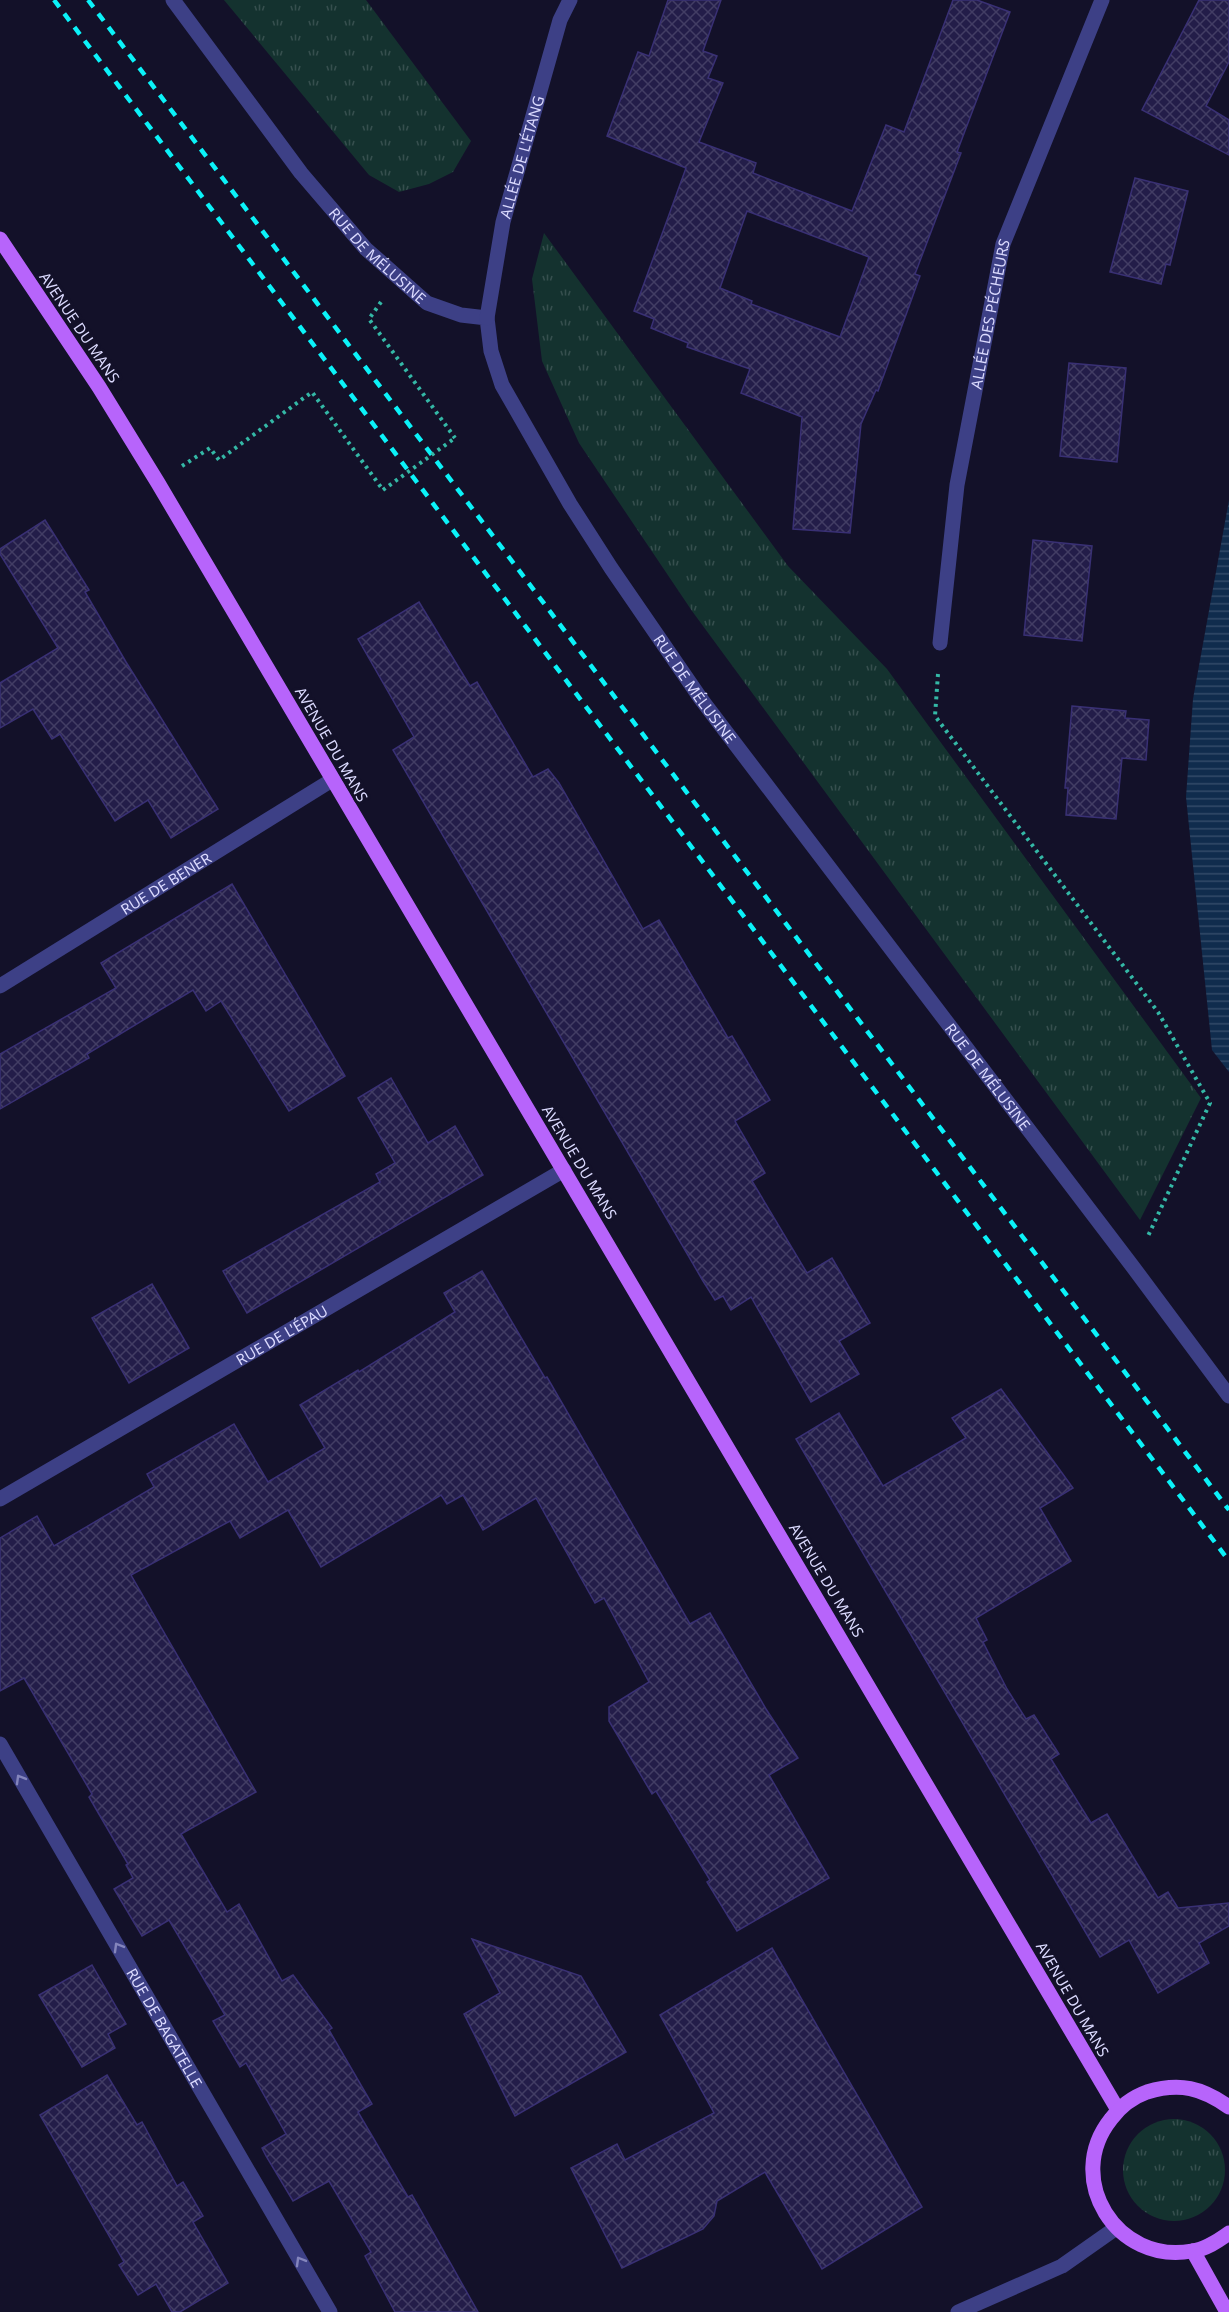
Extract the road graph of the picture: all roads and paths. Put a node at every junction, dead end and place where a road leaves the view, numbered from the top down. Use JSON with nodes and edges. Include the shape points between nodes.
{"nodes":[{"id":1,"x":173,"y":0,"type":"edge"},
{"id":2,"x":570,"y":0,"type":"edge"},
{"id":3,"x":1102,"y":0,"type":"edge"},
{"id":4,"x":0,"y":239,"type":"edge"},
{"id":5,"x":486,"y":318,"type":"junction"},
{"id":6,"x":369,"y":319,"type":"dead end"},
{"id":7,"x":158,"y":483,"type":"junction"},
{"id":8,"x":940,"y":643,"type":"joint"},
{"id":9,"x":332,"y":780,"type":"junction"},
{"id":10,"x":0,"y":986,"type":"edge"},
{"id":11,"x":564,"y":1170,"type":"junction"},
{"id":12,"x":1133,"y":1267,"type":"junction"},
{"id":13,"x":1229,"y":1396,"type":"edge"},
{"id":14,"x":0,"y":1499,"type":"edge"},
{"id":15,"x":0,"y":1744,"type":"edge"},
{"id":16,"x":1229,"y":2107,"type":"edge"},
{"id":17,"x":1118,"y":2110,"type":"junction"},
{"id":18,"x":1116,"y":2228,"type":"junction"},
{"id":19,"x":1229,"y":2233,"type":"edge"},
{"id":20,"x":1192,"y":2251,"type":"junction"},
{"id":21,"x":330,"y":2312,"type":"edge"},
{"id":22,"x":958,"y":2312,"type":"edge"},
{"id":23,"x":1227,"y":2312,"type":"edge"}],
"edges":[{"from":1,"to":5,"type":"street","name":"RUE DE MÉLUSINE","via":[[301,173],[366,249],[428,303],[461,315]]},
{"from":2,"to":5,"type":"street","name":"ALLÉE DE L'ÉTANG","via":[[560,20],[503,222]]},
{"from":3,"to":8,"type":"street","name":"ALLÉE DES PÉCHEURS","via":[[1004,244],[957,485]]},
{"from":4,"to":7,"type":"main road","name":"AVENUE DU MANS"},
{"from":5,"to":12,"type":"street","name":"RUE DE MÉLUSINE","via":[[502,385],[610,568],[701,699]]},
{"from":6,"to":7,"type":"path","bridge":true,"via":[[455,438],[383,490],[312,392],[219,460],[210,448]]},
{"from":7,"to":9,"type":"main road","name":"AVENUE DU MANS"},
{"from":8,"to":12,"type":"path","via":[[935,716],[1158,1012],[1210,1103]]},
{"from":9,"to":10,"type":"street","name":"RUE DE BENER"},
{"from":9,"to":11,"type":"main road","name":"AVENUE DU MANS"},
{"from":11,"to":14,"type":"street","name":"RUE DE L'ÉPAU"},
{"from":11,"to":17,"type":"main road","name":"AVENUE DU MANS"},
{"from":12,"to":13,"type":"street","name":"RUE DE MÉLUSINE"},
{"from":21,"to":15,"type":"street","name":"RUE DE BAGATELLE","one_way":true},
{"from":16,"to":17,"type":"main road","via":[[1211,2094],[1187,2087],[1162,2087],[1138,2095]]},
{"from":17,"to":18,"type":"main road","via":[[1103,2128],[1093,2157],[1094,2186],[1102,2208]]},
{"from":18,"to":20,"type":"main road","via":[[1150,2249],[1164,2253]]},
{"from":18,"to":22,"type":"street","via":[[1062,2266]]},
{"from":19,"to":20,"type":"main road"},
{"from":20,"to":23,"type":"main road"}]}
